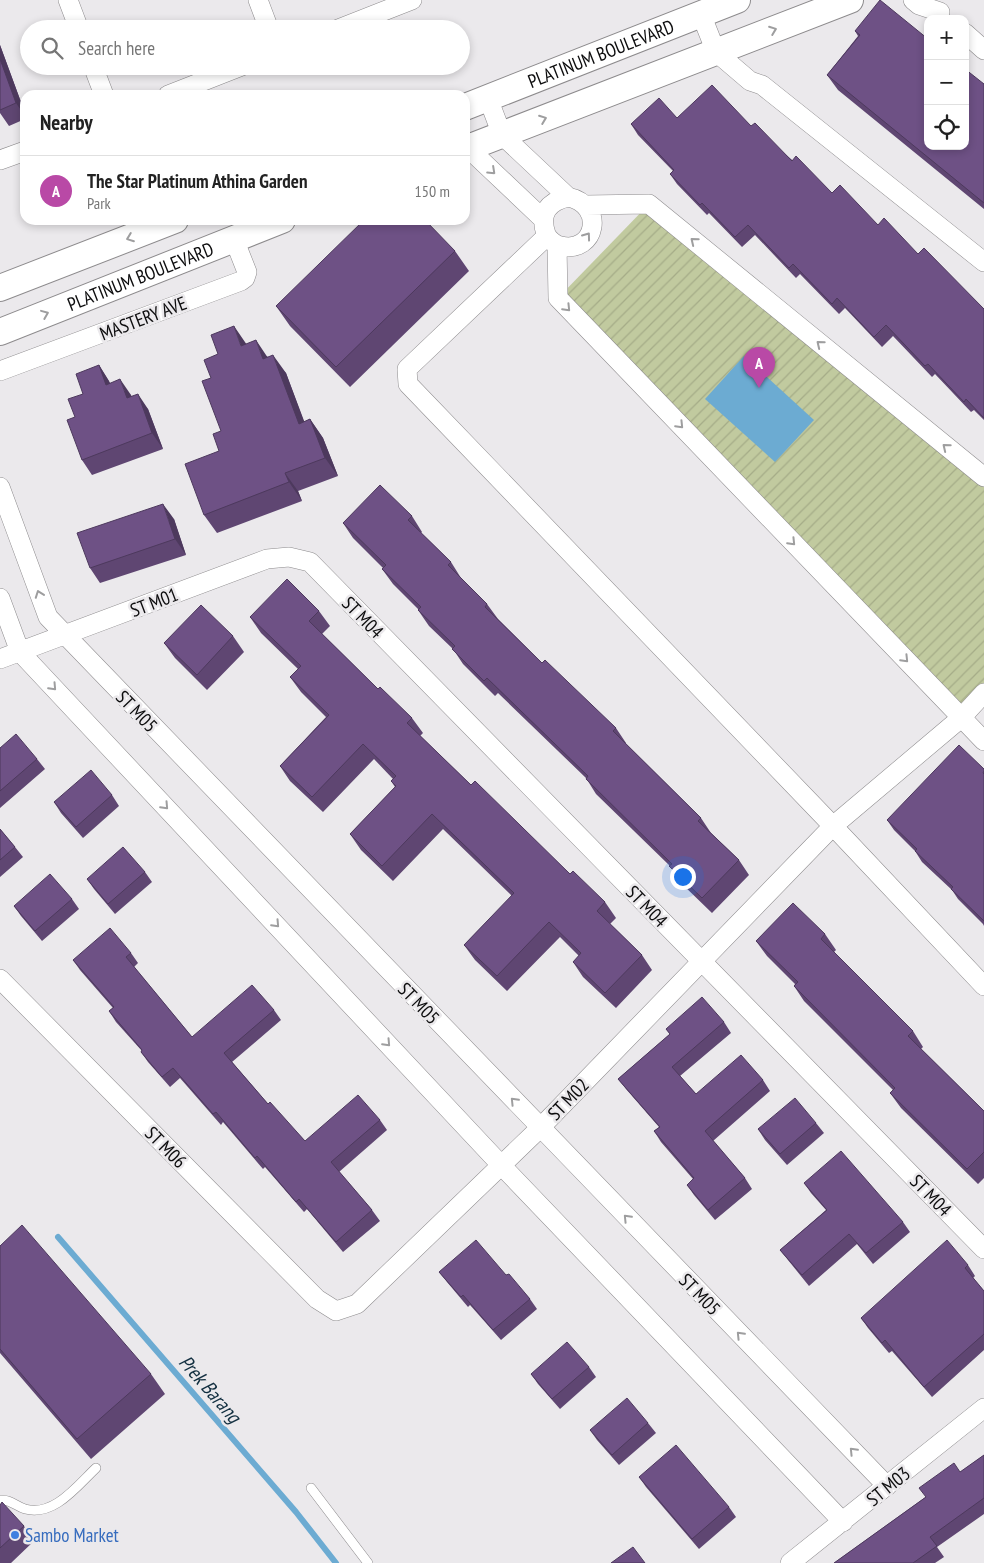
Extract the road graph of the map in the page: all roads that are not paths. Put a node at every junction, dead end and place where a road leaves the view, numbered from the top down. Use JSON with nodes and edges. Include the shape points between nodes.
{"nodes":[{"id":1,"x":68,"y":0,"type":"edge"},
{"id":2,"x":258,"y":0,"type":"edge"},
{"id":3,"x":412,"y":0,"type":"edge"},
{"id":4,"x":738,"y":0,"type":"edge"},
{"id":5,"x":913,"y":0,"type":"edge"},
{"id":6,"x":843,"y":1,"type":"edge"},
{"id":7,"x":941,"y":10,"type":"edge"},
{"id":8,"x":707,"y":12,"type":"junction"},
{"id":9,"x":76,"y":20,"type":"edge"},
{"id":10,"x":266,"y":20,"type":"edge"},
{"id":11,"x":361,"y":20,"type":"edge"},
{"id":12,"x":969,"y":37,"type":"edge"},
{"id":13,"x":722,"y":50,"type":"junction"},
{"id":14,"x":984,"y":50,"type":"edge"},
{"id":15,"x":96,"y":75,"type":"edge"},
{"id":16,"x":219,"y":75,"type":"edge"},
{"id":17,"x":102,"y":90,"type":"edge"},
{"id":18,"x":181,"y":90,"type":"edge"},
{"id":19,"x":476,"y":102,"type":"edge"},
{"id":20,"x":502,"y":135,"type":"junction"},
{"id":21,"x":470,"y":145,"type":"edge"},
{"id":22,"x":470,"y":150,"type":"edge"},
{"id":23,"x":20,"y":153,"type":"edge"},
{"id":24,"x":0,"y":160,"type":"edge"},
{"id":25,"x":568,"y":197,"type":"junction"},
{"id":26,"x":586,"y":205,"type":"junction"},
{"id":27,"x":162,"y":225,"type":"edge"},
{"id":28,"x":269,"y":225,"type":"edge"},
{"id":29,"x":549,"y":234,"type":"junction"},
{"id":30,"x":234,"y":239,"type":"junction"},
{"id":31,"x":984,"y":262,"type":"edge"},
{"id":32,"x":0,"y":288,"type":"edge"},
{"id":33,"x":0,"y":332,"type":"edge"},
{"id":34,"x":0,"y":371,"type":"edge"},
{"id":35,"x":984,"y":478,"type":"edge"},
{"id":36,"x":1,"y":496,"type":"edge"},
{"id":37,"x":310,"y":562,"type":"joint"},
{"id":38,"x":0,"y":598,"type":"edge"},
{"id":39,"x":64,"y":635,"type":"junction"},
{"id":40,"x":20,"y":652,"type":"junction"},
{"id":41,"x":0,"y":659,"type":"edge"},
{"id":42,"x":984,"y":693,"type":"edge"},
{"id":43,"x":961,"y":718,"type":"junction"},
{"id":44,"x":984,"y":741,"type":"edge"},
{"id":45,"x":834,"y":826,"type":"junction"},
{"id":46,"x":702,"y":962,"type":"junction"},
{"id":47,"x":0,"y":979,"type":"edge"},
{"id":48,"x":984,"y":986,"type":"edge"},
{"id":49,"x":540,"y":1128,"type":"junction"},
{"id":50,"x":502,"y":1166,"type":"junction"},
{"id":51,"x":984,"y":1249,"type":"edge"},
{"id":52,"x":336,"y":1311,"type":"joint"},
{"id":53,"x":984,"y":1408,"type":"edge"},
{"id":54,"x":96,"y":1468,"type":"dead end"},
{"id":55,"x":887,"y":1486,"type":"junction"},
{"id":56,"x":311,"y":1488,"type":"dead end"},
{"id":57,"x":0,"y":1500,"type":"edge"},
{"id":58,"x":843,"y":1522,"type":"junction"},
{"id":59,"x":368,"y":1563,"type":"edge"},
{"id":60,"x":790,"y":1563,"type":"edge"}],
"edges":[{"from":1,"to":9,"type":"street"},
{"from":2,"to":10,"type":"street"},
{"from":3,"to":11,"type":"street"},
{"from":4,"to":8,"type":"street","name":"PLATINUM BOULEVARD"},
{"from":5,"to":7,"type":"street","via":[[919,5]]},
{"from":13,"to":6,"type":"street","one_way":true},
{"from":8,"to":13,"type":"street"},
{"from":8,"to":19,"type":"street","name":"PLATINUM BOULEVARD"},
{"from":12,"to":14,"type":"street"},
{"from":20,"to":13,"type":"street","one_way":true},
{"from":13,"to":31,"type":"street","via":[[758,74],[762,85]]},
{"from":15,"to":17,"type":"street"},
{"from":16,"to":18,"type":"street"},
{"from":19,"to":20,"type":"street"},
{"from":20,"to":21,"type":"street"},
{"from":20,"to":25,"type":"street"},
{"from":22,"to":29,"type":"street","one_way":true},
{"from":23,"to":24,"type":"street"},
{"from":25,"to":26,"type":"street"},
{"from":25,"to":29,"type":"street","via":[[556,200],[548,208]]},
{"from":29,"to":26,"type":"street","one_way":true,"via":[[571,248],[584,242],[592,231],[592,218]]},
{"from":35,"to":26,"type":"street","one_way":true,"via":[[649,204]]},
{"from":27,"to":32,"type":"street","name":"PLATINUM BOULEVARD","one_way":true},
{"from":28,"to":30,"type":"street","name":"PLATINUM BOULEVARD"},
{"from":29,"to":43,"type":"street","one_way":true,"via":[[558,298]]},
{"from":29,"to":45,"type":"street","via":[[407,369],[408,384]]},
{"from":33,"to":30,"type":"street","name":"PLATINUM BOULEVARD","one_way":true},
{"from":30,"to":34,"type":"street","name":"MASTERY AVE","via":[[247,272],[241,281]]},
{"from":39,"to":36,"type":"street","name":"ST M05","one_way":true,"via":[[48,617]]},
{"from":37,"to":39,"type":"street","name":"ST M01","via":[[289,558],[267,559]]},
{"from":37,"to":46,"type":"street","name":"ST M04"},
{"from":38,"to":40,"type":"street"},
{"from":39,"to":40,"type":"street","name":"ST M01"},
{"from":49,"to":39,"type":"street","name":"ST M05","one_way":true},
{"from":40,"to":41,"type":"street","name":"ST M01"},
{"from":40,"to":50,"type":"street","one_way":true},
{"from":42,"to":43,"type":"street","name":"ST M02"},
{"from":43,"to":44,"type":"street"},
{"from":43,"to":45,"type":"street","name":"ST M02"},
{"from":45,"to":46,"type":"street","name":"ST M02"},
{"from":45,"to":48,"type":"street"},
{"from":46,"to":49,"type":"street","name":"ST M02"},
{"from":46,"to":51,"type":"street","name":"ST M04"},
{"from":47,"to":52,"type":"street","name":"ST M06","via":[[317,1299]]},
{"from":49,"to":50,"type":"street","name":"ST M02"},
{"from":55,"to":49,"type":"street","name":"ST M05","one_way":true},
{"from":50,"to":52,"type":"street","name":"ST M02","via":[[357,1304]]},
{"from":50,"to":58,"type":"street"},
{"from":53,"to":55,"type":"street","name":"ST M03"},
{"from":54,"to":57,"type":"lane","via":[[56,1504],[38,1512],[6,1499]]},
{"from":55,"to":58,"type":"street","name":"ST M03"},
{"from":56,"to":59,"type":"lane"},
{"from":58,"to":60,"type":"street","name":"ST M03"}]}
